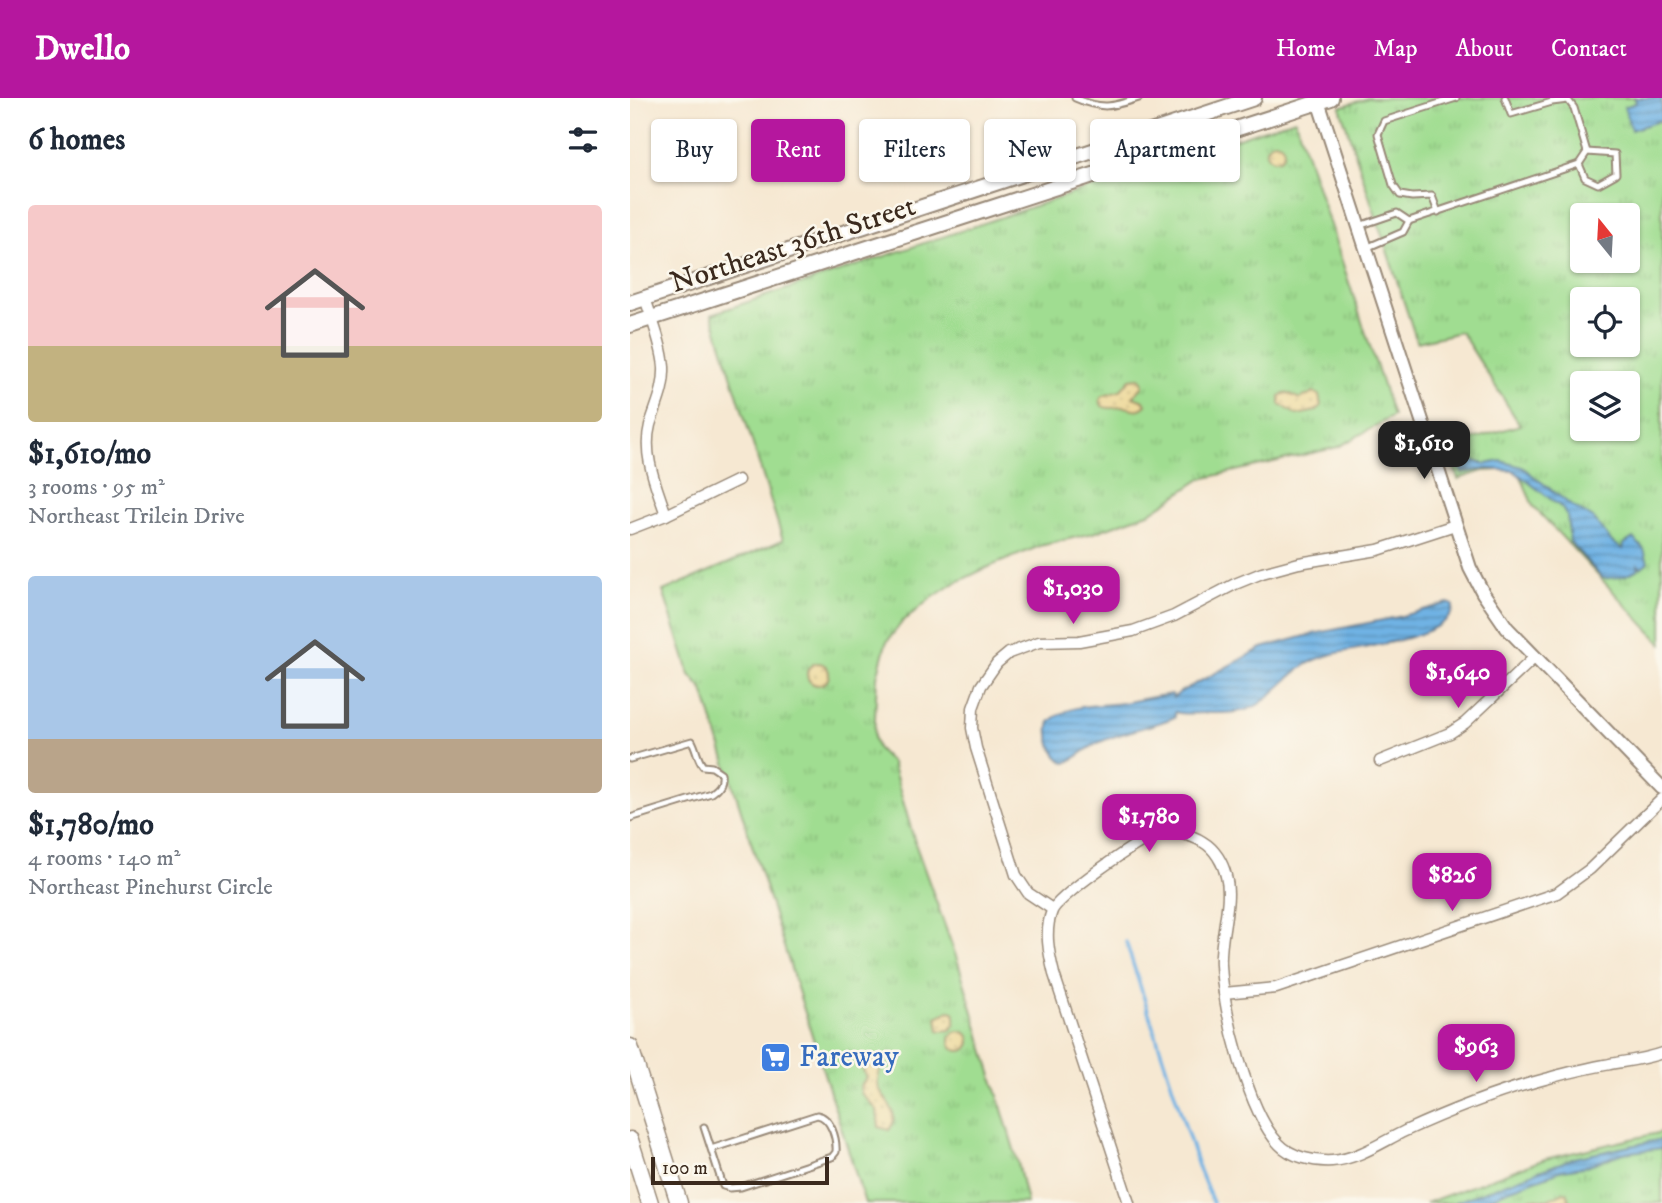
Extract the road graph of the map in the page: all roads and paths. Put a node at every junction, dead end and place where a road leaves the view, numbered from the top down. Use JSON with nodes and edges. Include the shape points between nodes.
{"nodes":[{"id":1,"x":1075,"y":98,"type":"edge"},
{"id":2,"x":1139,"y":98,"type":"edge"},
{"id":3,"x":1254,"y":98,"type":"edge"},
{"id":4,"x":1456,"y":98,"type":"edge"},
{"id":5,"x":1505,"y":98,"type":"edge"},
{"id":6,"x":1322,"y":99,"type":"edge"},
{"id":7,"x":1587,"y":152,"type":"junction"},
{"id":8,"x":1579,"y":163,"type":"junction"},
{"id":9,"x":1438,"y":212,"type":"junction"},
{"id":10,"x":1409,"y":221,"type":"junction"},
{"id":11,"x":1359,"y":226,"type":"junction"},
{"id":12,"x":1366,"y":248,"type":"junction"},
{"id":13,"x":645,"y":298,"type":"junction"},
{"id":14,"x":630,"y":303,"type":"edge"},
{"id":15,"x":651,"y":318,"type":"junction"},
{"id":16,"x":630,"y":325,"type":"edge"},
{"id":17,"x":738,"y":480,"type":"dead end"},
{"id":18,"x":667,"y":515,"type":"junction"},
{"id":19,"x":1455,"y":525,"type":"junction"},
{"id":20,"x":630,"y":528,"type":"edge"},
{"id":21,"x":1535,"y":657,"type":"junction"},
{"id":22,"x":630,"y":759,"type":"edge"},
{"id":23,"x":1380,"y":761,"type":"dead end"},
{"id":24,"x":1662,"y":788,"type":"edge"},
{"id":25,"x":1662,"y":799,"type":"edge"},
{"id":26,"x":630,"y":818,"type":"edge"},
{"id":27,"x":1052,"y":909,"type":"junction"},
{"id":28,"x":1224,"y":993,"type":"junction"},
{"id":29,"x":630,"y":1047,"type":"edge"},
{"id":30,"x":1662,"y":1052,"type":"edge"},
{"id":31,"x":704,"y":1127,"type":"dead end"},
{"id":32,"x":630,"y":1140,"type":"edge"},
{"id":33,"x":711,"y":1149,"type":"junction"},
{"id":34,"x":650,"y":1203,"type":"edge"},
{"id":35,"x":679,"y":1203,"type":"edge"},
{"id":36,"x":1129,"y":1203,"type":"edge"}],
"edges":[{"from":1,"to":2,"type":"lane","via":[[1111,107]]},
{"from":3,"to":13,"type":"main road","name":"Northeast 36th Street"},
{"from":4,"to":9,"type":"lane","via":[[1384,121],[1378,134],[1400,195],[1432,196]]},
{"from":5,"to":7,"type":"lane","via":[[1511,114],[1568,100]]},
{"from":6,"to":11,"type":"street"},
{"from":6,"to":15,"type":"main road","name":"Northeast 36th Street"},
{"from":7,"to":8,"type":"lane"},
{"from":7,"to":8,"type":"lane","via":[[1615,154],[1616,174],[1598,184],[1585,178]]},
{"from":8,"to":9,"type":"lane"},
{"from":9,"to":10,"type":"lane"},
{"from":10,"to":11,"type":"lane","via":[[1397,213]]},
{"from":10,"to":12,"type":"lane","via":[[1403,232]]},
{"from":11,"to":12,"type":"street"},
{"from":12,"to":19,"type":"street"},
{"from":13,"to":14,"type":"main road","name":"Northeast 36th Street"},
{"from":13,"to":15,"type":"street"},
{"from":15,"to":16,"type":"main road","name":"Northeast 36th Street"},
{"from":15,"to":18,"type":"street","via":[[664,382],[650,426],[649,458]]},
{"from":17,"to":18,"type":"street"},
{"from":18,"to":20,"type":"street"},
{"from":19,"to":21,"type":"street","via":[[1483,593]]},
{"from":19,"to":27,"type":"street","via":[[1378,550],[1275,569],[1147,627],[1079,641],[1032,643],[997,663],[973,708],[974,740],[1016,875],[1028,893]]},
{"from":21,"to":23,"type":"street","via":[[1465,723]]},
{"from":21,"to":24,"type":"street"},
{"from":22,"to":26,"type":"lane","via":[[692,741],[698,761],[712,767],[722,779],[712,793]]},
{"from":25,"to":28,"type":"street","via":[[1590,869],[1557,893],[1276,988]]},
{"from":27,"to":28,"type":"street","via":[[1143,839],[1173,832],[1203,841],[1214,850],[1228,890],[1221,942]]},
{"from":27,"to":36,"type":"street","via":[[1048,939],[1054,974]]},
{"from":28,"to":30,"type":"street","via":[[1240,1063],[1262,1122],[1280,1146],[1302,1158],[1331,1161],[1353,1157],[1486,1097]]},
{"from":29,"to":35,"type":"main road"},
{"from":31,"to":33,"type":"lane"},
{"from":32,"to":34,"type":"main road"},
{"from":33,"to":33,"type":"lane","via":[[723,1186],[730,1188],[831,1157],[837,1146],[828,1120],[817,1115]]}]}
